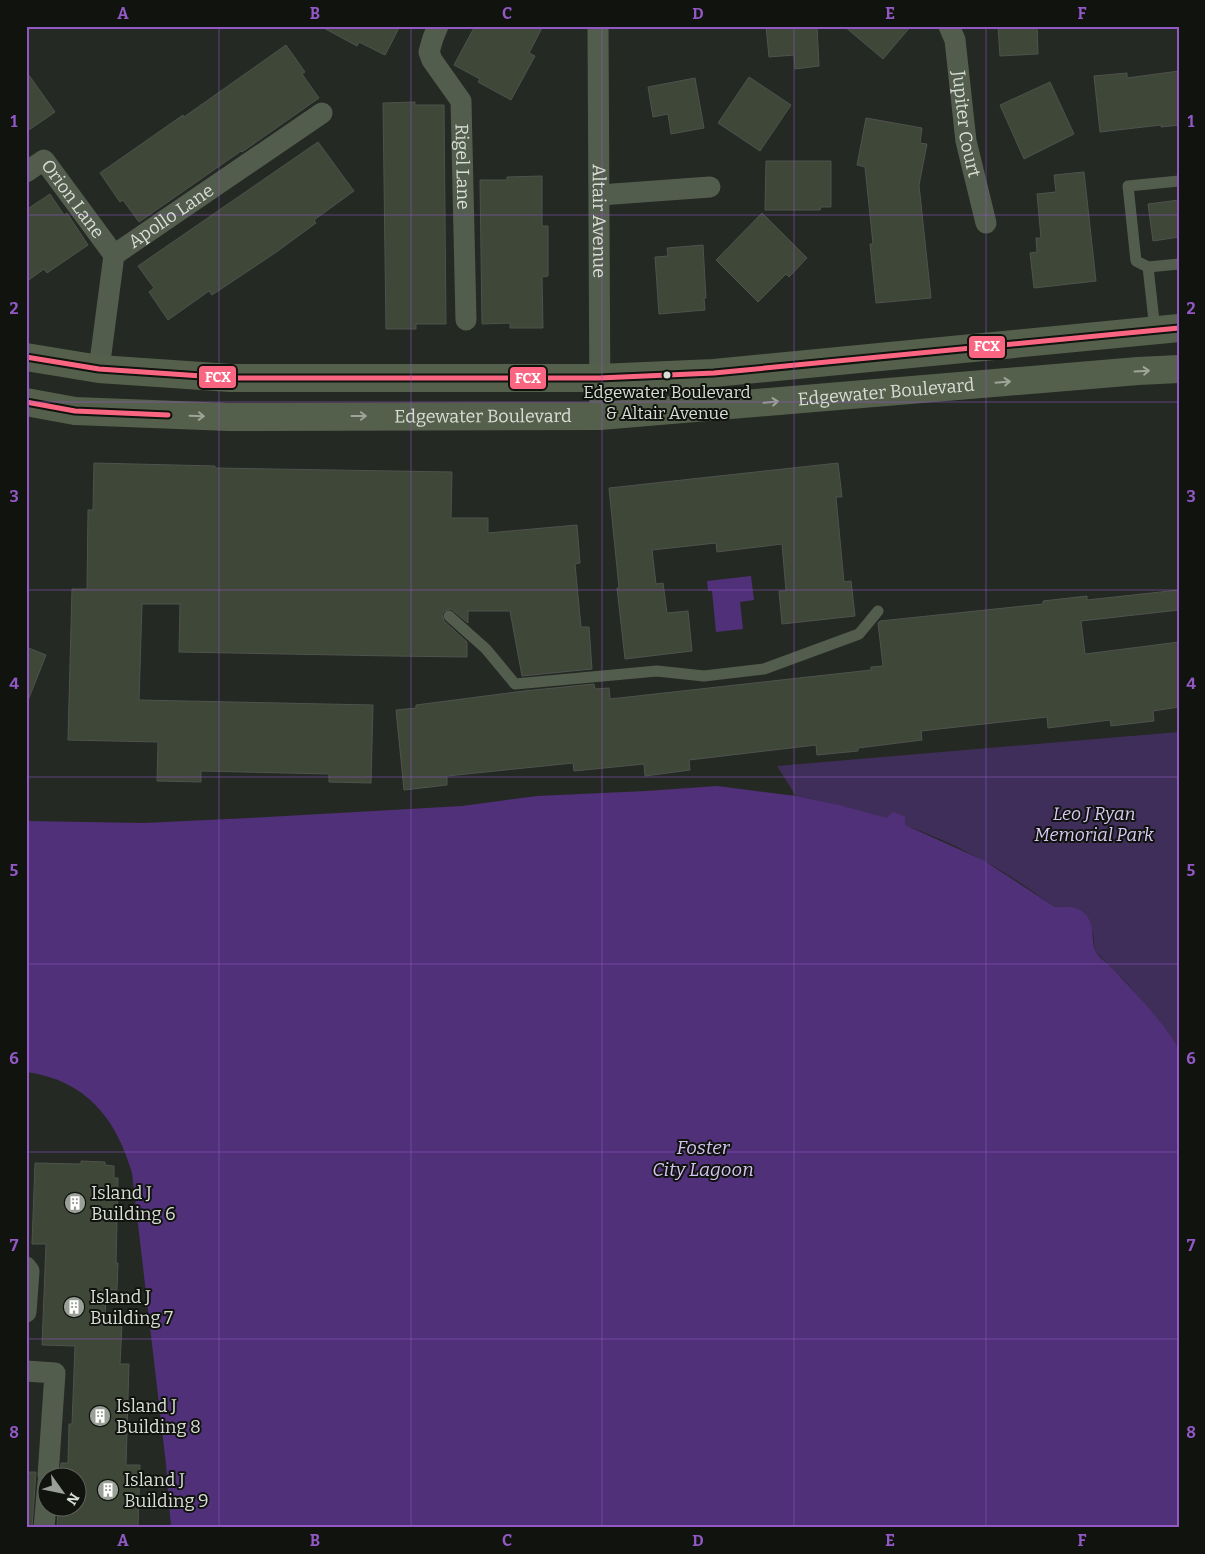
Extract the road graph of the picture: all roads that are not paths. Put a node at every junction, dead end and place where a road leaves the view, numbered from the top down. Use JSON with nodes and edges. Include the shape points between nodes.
{"nodes":[{"id":1,"x":438,"y":26,"type":"edge"},
{"id":2,"x":598,"y":26,"type":"edge"},
{"id":3,"x":949,"y":26,"type":"edge"},
{"id":4,"x":322,"y":113,"type":"dead end"},
{"id":5,"x":26,"y":172,"type":"edge"},
{"id":6,"x":1179,"y":181,"type":"edge"},
{"id":7,"x":710,"y":187,"type":"dead end"},
{"id":8,"x":600,"y":195,"type":"junction"},
{"id":9,"x":986,"y":223,"type":"dead end"},
{"id":10,"x":114,"y":255,"type":"junction"},
{"id":11,"x":1179,"y":264,"type":"edge"},
{"id":12,"x":1148,"y":267,"type":"junction"},
{"id":13,"x":466,"y":320,"type":"dead end"},
{"id":14,"x":1167,"y":329,"type":"edge"},
{"id":15,"x":26,"y":357,"type":"edge"},
{"id":16,"x":99,"y":369,"type":"junction"},
{"id":17,"x":1179,"y":369,"type":"edge"},
{"id":18,"x":599,"y":378,"type":"junction"},
{"id":19,"x":26,"y":402,"type":"edge"},
{"id":20,"x":600,"y":416,"type":"junction"},
{"id":21,"x":878,"y":611,"type":"dead end"},
{"id":22,"x":449,"y":616,"type":"dead end"},
{"id":23,"x":26,"y":1267,"type":"edge"},
{"id":24,"x":26,"y":1312,"type":"edge"},
{"id":25,"x":26,"y":1371,"type":"edge"},
{"id":26,"x":49,"y":1466,"type":"edge"}],
"edges":[{"from":1,"to":13,"type":"street","name":"Rigel Lane","via":[[429,52],[460,101]]},
{"from":2,"to":8,"type":"street","name":"Altair Avenue"},
{"from":3,"to":9,"type":"street","name":"Jupiter Court","via":[[955,40],[966,141]]},
{"from":4,"to":10,"type":"street","name":"Apollo Lane"},
{"from":5,"to":10,"type":"street","name":"Orion Lane","via":[[44,160]]},
{"from":6,"to":12,"type":"lane","via":[[1128,186],[1136,261]]},
{"from":7,"to":8,"type":"street"},
{"from":8,"to":18,"type":"street","name":"Altair Avenue"},
{"from":10,"to":16,"type":"street","name":"Apollo Lane"},
{"from":11,"to":12,"type":"lane"},
{"from":12,"to":14,"type":"lane"},
{"from":14,"to":18,"type":"main road","name":"Edgewater Boulevard","via":[[714,373]]},
{"from":15,"to":16,"type":"main road","name":"Edgewater Boulevard"},
{"from":16,"to":18,"type":"main road","name":"Edgewater Boulevard","via":[[231,378]]},
{"from":20,"to":17,"type":"main road","name":"Edgewater Boulevard","one_way":true},
{"from":18,"to":20,"type":"street","name":"Altair Avenue"},
{"from":19,"to":20,"type":"main road","name":"Edgewater Boulevard","one_way":true,"via":[[75,411],[229,417]]},
{"from":21,"to":22,"type":"lane","via":[[859,634],[764,669],[704,676],[657,671],[515,684],[486,649]]},
{"from":23,"to":24,"type":"street","via":[[29,1270]]},
{"from":25,"to":26,"type":"street","via":[[55,1373]]}]}
